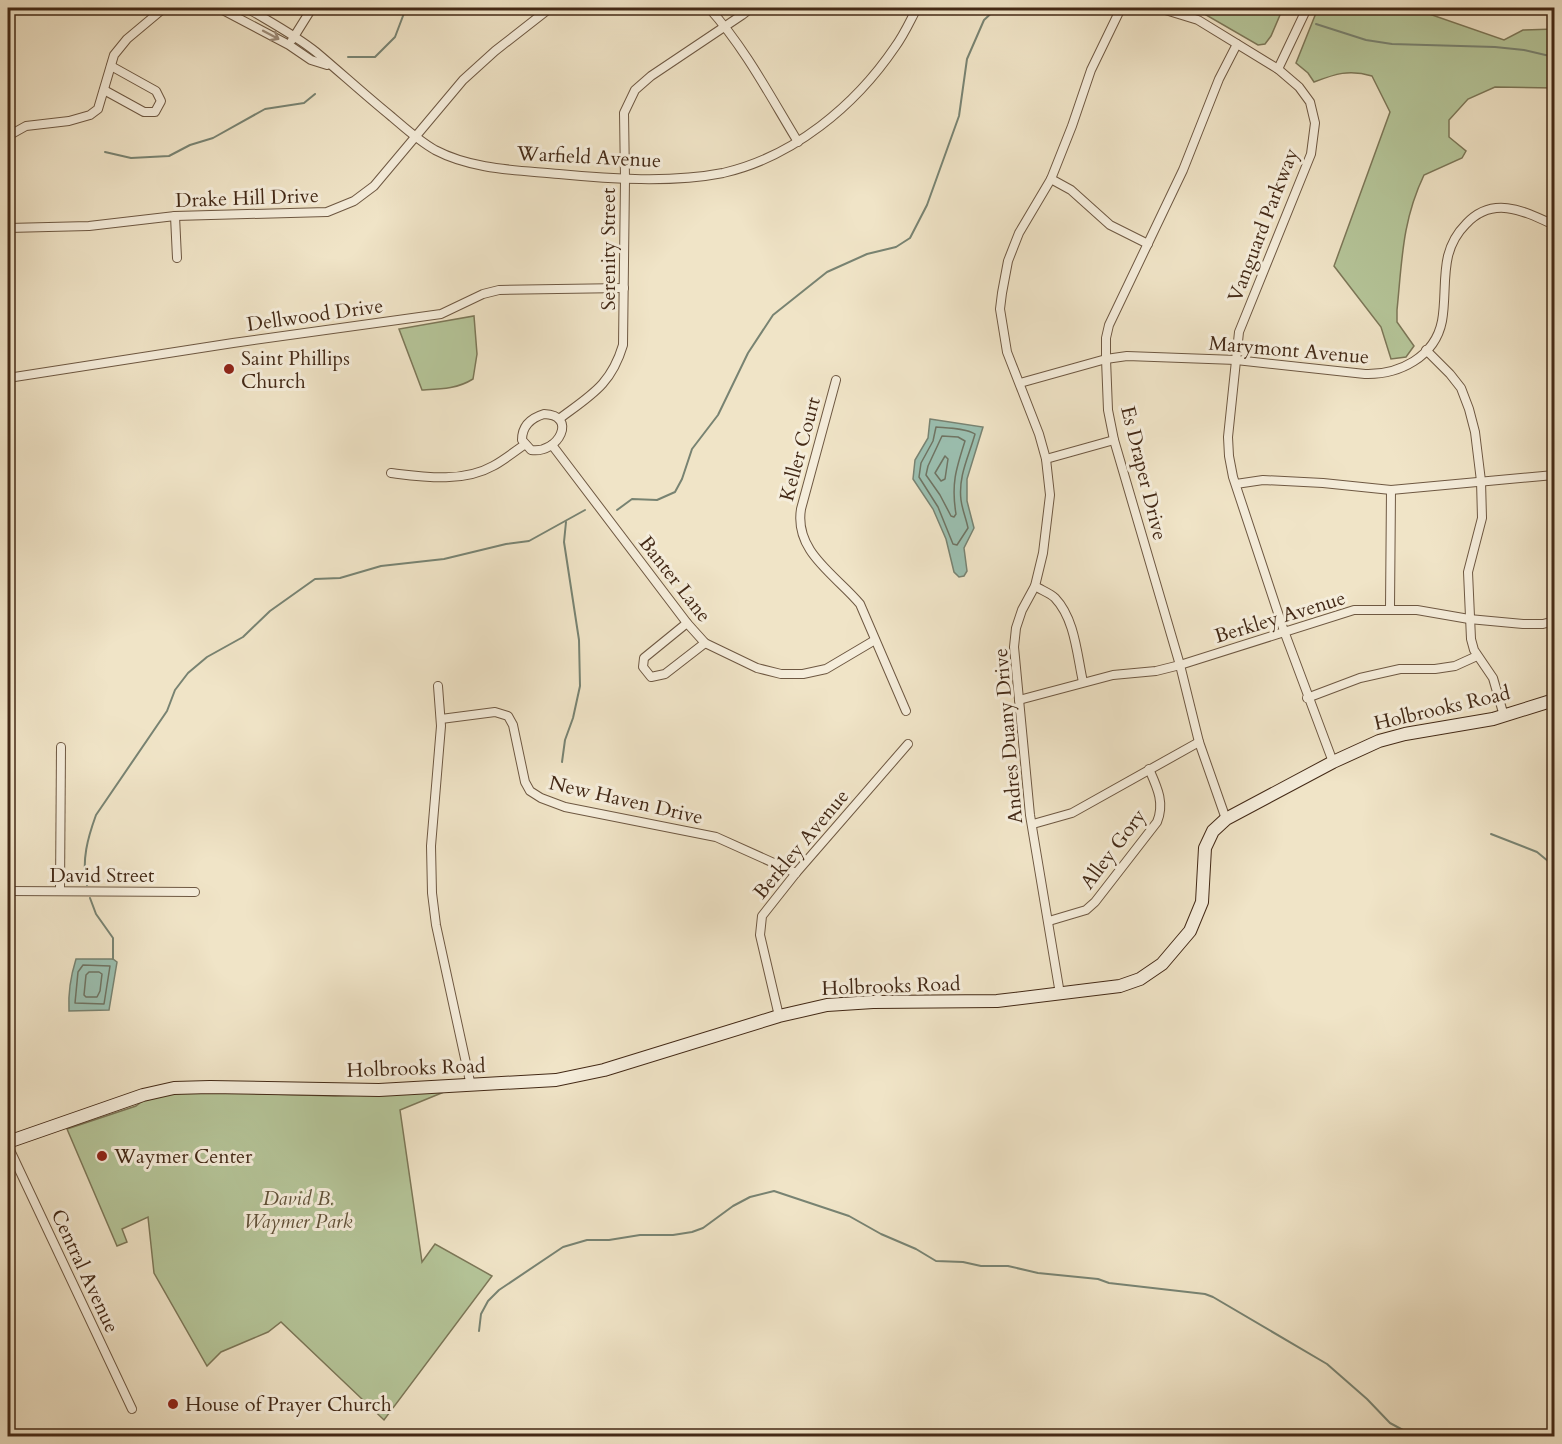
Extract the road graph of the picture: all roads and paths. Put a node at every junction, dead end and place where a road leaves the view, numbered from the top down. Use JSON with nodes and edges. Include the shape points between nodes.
{"nodes":[{"id":1,"x":164,"y":8,"type":"edge"},
{"id":2,"x":219,"y":8,"type":"edge"},
{"id":3,"x":247,"y":8,"type":"edge"},
{"id":4,"x":312,"y":8,"type":"edge"},
{"id":5,"x":550,"y":8,"type":"edge"},
{"id":6,"x":709,"y":8,"type":"edge"},
{"id":7,"x":751,"y":8,"type":"edge"},
{"id":8,"x":917,"y":8,"type":"edge"},
{"id":9,"x":1121,"y":8,"type":"edge"},
{"id":10,"x":1159,"y":8,"type":"edge"},
{"id":11,"x":1307,"y":8,"type":"edge"},
{"id":12,"x":725,"y":26,"type":"junction"},
{"id":13,"x":291,"y":41,"type":"junction"},
{"id":14,"x":1237,"y":44,"type":"junction"},
{"id":15,"x":111,"y":66,"type":"junction"},
{"id":16,"x":1278,"y":69,"type":"junction"},
{"id":17,"x":104,"y":90,"type":"junction"},
{"id":18,"x":8,"y":136,"type":"edge"},
{"id":19,"x":416,"y":137,"type":"junction"},
{"id":20,"x":798,"y":142,"type":"junction"},
{"id":21,"x":626,"y":179,"type":"junction"},
{"id":22,"x":1051,"y":179,"type":"junction"},
{"id":23,"x":175,"y":216,"type":"junction"},
{"id":24,"x":1554,"y":225,"type":"edge"},
{"id":25,"x":8,"y":228,"type":"edge"},
{"id":26,"x":1148,"y":244,"type":"junction"},
{"id":27,"x":177,"y":258,"type":"dead end"},
{"id":28,"x":624,"y":288,"type":"junction"},
{"id":29,"x":1426,"y":350,"type":"junction"},
{"id":30,"x":1106,"y":359,"type":"junction"},
{"id":31,"x":1236,"y":360,"type":"junction"},
{"id":32,"x":8,"y":378,"type":"edge"},
{"id":33,"x":836,"y":380,"type":"dead end"},
{"id":34,"x":1020,"y":383,"type":"junction"},
{"id":35,"x":559,"y":419,"type":"junction"},
{"id":36,"x":1114,"y":440,"type":"junction"},
{"id":37,"x":552,"y":444,"type":"junction"},
{"id":38,"x":524,"y":445,"type":"junction"},
{"id":39,"x":1046,"y":459,"type":"junction"},
{"id":40,"x":392,"y":473,"type":"dead end"},
{"id":41,"x":1554,"y":475,"type":"edge"},
{"id":42,"x":1481,"y":481,"type":"junction"},
{"id":43,"x":1236,"y":484,"type":"junction"},
{"id":44,"x":1391,"y":490,"type":"junction"},
{"id":45,"x":1035,"y":586,"type":"junction"},
{"id":46,"x":1390,"y":608,"type":"junction"},
{"id":47,"x":1469,"y":619,"type":"junction"},
{"id":48,"x":1554,"y":621,"type":"edge"},
{"id":49,"x":687,"y":623,"type":"junction"},
{"id":50,"x":1284,"y":631,"type":"junction"},
{"id":51,"x":875,"y":640,"type":"junction"},
{"id":52,"x":705,"y":643,"type":"junction"},
{"id":53,"x":1477,"y":656,"type":"junction"},
{"id":54,"x":1180,"y":665,"type":"junction"},
{"id":55,"x":1083,"y":682,"type":"junction"},
{"id":56,"x":438,"y":686,"type":"dead end"},
{"id":57,"x":1307,"y":698,"type":"junction"},
{"id":58,"x":1019,"y":700,"type":"junction"},
{"id":59,"x":1554,"y":700,"type":"edge"},
{"id":60,"x":906,"y":711,"type":"dead end"},
{"id":61,"x":1504,"y":716,"type":"junction"},
{"id":62,"x":441,"y":719,"type":"junction"},
{"id":63,"x":1199,"y":742,"type":"junction"},
{"id":64,"x":908,"y":744,"type":"dead end"},
{"id":65,"x":62,"y":747,"type":"dead end"},
{"id":66,"x":1333,"y":762,"type":"junction"},
{"id":67,"x":1149,"y":769,"type":"junction"},
{"id":68,"x":1226,"y":819,"type":"junction"},
{"id":69,"x":1033,"y":824,"type":"junction"},
{"id":70,"x":796,"y":873,"type":"junction"},
{"id":71,"x":8,"y":891,"type":"edge"},
{"id":72,"x":60,"y":891,"type":"junction"},
{"id":73,"x":195,"y":892,"type":"dead end"},
{"id":74,"x":1049,"y":921,"type":"junction"},
{"id":75,"x":1060,"y":994,"type":"junction"},
{"id":76,"x":779,"y":1016,"type":"junction"},
{"id":77,"x":471,"y":1086,"type":"junction"},
{"id":78,"x":8,"y":1144,"type":"edge"},
{"id":79,"x":132,"y":1409,"type":"dead end"}],
"edges":[{"from":1,"to":15,"type":"street","via":[[127,39],[114,54]]},
{"from":2,"to":13,"type":"street","name":"Warfield Avenue","one_way":true},
{"from":3,"to":13,"type":"street","name":"Warfield Avenue"},
{"from":4,"to":13,"type":"street"},
{"from":5,"to":19,"type":"street","name":"Drake Hill Drive","via":[[463,81]]},
{"from":6,"to":12,"type":"street"},
{"from":7,"to":12,"type":"street","name":"Serenity Street"},
{"from":8,"to":20,"type":"street","name":"Warfield Avenue","via":[[896,47],[859,93]]},
{"from":9,"to":22,"type":"street","name":"Andres Duany Drive","via":[[1091,70]]},
{"from":10,"to":14,"type":"street","name":"Vanguard Parkway","via":[[1198,20]]},
{"from":11,"to":16,"type":"street"},
{"from":12,"to":20,"type":"street"},
{"from":12,"to":21,"type":"street","name":"Serenity Street","via":[[635,90],[624,113]]},
{"from":13,"to":19,"type":"street","name":"Warfield Avenue","via":[[315,52]]},
{"from":14,"to":16,"type":"street","name":"Vanguard Parkway"},
{"from":14,"to":26,"type":"street","name":"Es Draper Drive"},
{"from":15,"to":17,"type":"street"},
{"from":15,"to":17,"type":"street","via":[[156,91],[161,101],[155,112],[144,112]]},
{"from":16,"to":31,"type":"street","name":"Vanguard Parkway","via":[[1310,102],[1315,123],[1311,154],[1239,333]]},
{"from":17,"to":18,"type":"street","via":[[98,109],[90,115],[26,126]]},
{"from":19,"to":21,"type":"street","name":"Warfield Avenue","via":[[467,164]]},
{"from":19,"to":23,"type":"street","name":"Drake Hill Drive","via":[[374,186],[354,201],[327,212]]},
{"from":20,"to":21,"type":"street","name":"Warfield Avenue","via":[[753,164],[722,173]]},
{"from":21,"to":28,"type":"street","name":"Serenity Street"},
{"from":22,"to":26,"type":"street","via":[[1071,190],[1110,225]]},
{"from":22,"to":34,"type":"street","name":"Andres Duany Drive","via":[[1019,233],[1002,293],[1003,334]]},
{"from":23,"to":25,"type":"street","name":"Drake Hill Drive","via":[[89,226]]},
{"from":23,"to":27,"type":"street"},
{"from":24,"to":29,"type":"street","name":"Marymont Avenue","via":[[1503,208],[1485,210],[1469,221],[1450,247],[1442,321]]},
{"from":26,"to":30,"type":"street","name":"Es Draper Drive","via":[[1109,325]]},
{"from":28,"to":32,"type":"street","name":"Dellwood Drive","via":[[499,290],[441,314]]},
{"from":28,"to":35,"type":"street","name":"Serenity Street","via":[[623,345],[617,365],[599,389]]},
{"from":29,"to":31,"type":"street","name":"Marymont Avenue","via":[[1398,370],[1377,375]]},
{"from":29,"to":42,"type":"street","via":[[1461,388],[1475,432]]},
{"from":30,"to":31,"type":"street","name":"Marymont Avenue","via":[[1148,356]]},
{"from":30,"to":34,"type":"street","name":"Marymont Avenue"},
{"from":30,"to":36,"type":"street","name":"Es Draper Drive","via":[[1108,410]]},
{"from":31,"to":43,"type":"street","via":[[1228,437]]},
{"from":33,"to":51,"type":"street","name":"Keller Court","via":[[799,517],[804,540],[813,556],[860,604]]},
{"from":34,"to":39,"type":"street","name":"Andres Duany Drive"},
{"from":35,"to":37,"type":"street","via":[[562,433]]},
{"from":35,"to":38,"type":"street","via":[[544,414],[531,420],[522,435]]},
{"from":36,"to":39,"type":"street"},
{"from":36,"to":54,"type":"street","name":"Es Draper Drive"},
{"from":37,"to":38,"type":"street","via":[[535,450]]},
{"from":37,"to":49,"type":"street","name":"Banter Lane"},
{"from":38,"to":40,"type":"street","via":[[492,468],[477,473],[434,478]]},
{"from":39,"to":45,"type":"street","name":"Andres Duany Drive","via":[[1048,524]]},
{"from":41,"to":42,"type":"street"},
{"from":42,"to":44,"type":"street"},
{"from":42,"to":47,"type":"street","via":[[1482,518],[1468,572]]},
{"from":43,"to":44,"type":"street","via":[[1263,480]]},
{"from":43,"to":50,"type":"street"},
{"from":44,"to":46,"type":"street"},
{"from":45,"to":55,"type":"street","via":[[1054,597],[1066,614]]},
{"from":45,"to":58,"type":"street","name":"Andres Duany Drive","via":[[1016,628]]},
{"from":46,"to":47,"type":"street","name":"Berkley Avenue"},
{"from":46,"to":50,"type":"street","name":"Berkley Avenue","via":[[1354,610]]},
{"from":47,"to":48,"type":"street","name":"Berkley Avenue","via":[[1523,624]]},
{"from":47,"to":53,"type":"street"},
{"from":49,"to":52,"type":"street","name":"Banter Lane"},
{"from":49,"to":52,"type":"street","via":[[644,658],[643,667],[651,676],[665,674]]},
{"from":50,"to":54,"type":"street","name":"Berkley Avenue"},
{"from":50,"to":57,"type":"street"},
{"from":51,"to":52,"type":"street","name":"Banter Lane","via":[[826,669],[803,674],[757,668]]},
{"from":51,"to":60,"type":"street","name":"Keller Court"},
{"from":53,"to":57,"type":"street","via":[[1455,666],[1400,669],[1360,678]]},
{"from":53,"to":61,"type":"street","via":[[1493,678]]},
{"from":54,"to":55,"type":"street","name":"Berkley Avenue"},
{"from":54,"to":63,"type":"street","name":"Es Draper Drive"},
{"from":55,"to":58,"type":"street","name":"Berkley Avenue"},
{"from":56,"to":62,"type":"street"},
{"from":57,"to":66,"type":"street"},
{"from":58,"to":69,"type":"street","name":"Andres Duany Drive"},
{"from":59,"to":61,"type":"street","name":"Holbrooks Road"},
{"from":61,"to":66,"type":"street","name":"Holbrooks Road","via":[[1393,736]]},
{"from":62,"to":70,"type":"street","name":"New Haven Drive","via":[[495,712],[508,716],[525,782],[541,798],[566,807],[716,837]]},
{"from":62,"to":77,"type":"street","via":[[431,846],[432,893]]},
{"from":63,"to":67,"type":"street"},
{"from":63,"to":68,"type":"street","name":"Es Draper Drive"},
{"from":64,"to":70,"type":"street","name":"Berkley Avenue"},
{"from":65,"to":72,"type":"street"},
{"from":66,"to":68,"type":"street","name":"Holbrooks Road"},
{"from":67,"to":69,"type":"street","via":[[1072,813]]},
{"from":67,"to":74,"type":"street","name":"Alley Gory","via":[[1161,801],[1157,822],[1095,902],[1086,909]]},
{"from":68,"to":75,"type":"street","name":"Holbrooks Road","via":[[1205,848],[1198,915],[1173,953],[1153,971],[1132,982]]},
{"from":69,"to":74,"type":"street","name":"Andres Duany Drive"},
{"from":70,"to":76,"type":"street","name":"Berkley Avenue","via":[[766,910],[760,925]]},
{"from":71,"to":72,"type":"street","name":"David Street"},
{"from":72,"to":73,"type":"street","name":"David Street"},
{"from":74,"to":75,"type":"street","name":"Andres Duany Drive"},
{"from":75,"to":76,"type":"street","name":"Holbrooks Road","via":[[977,1002],[827,1005]]},
{"from":76,"to":77,"type":"street","name":"Holbrooks Road","via":[[576,1077]]},
{"from":77,"to":78,"type":"street","name":"Holbrooks Road","via":[[374,1090],[174,1089],[143,1095]]},
{"from":78,"to":79,"type":"street","name":"Central Avenue"}]}
